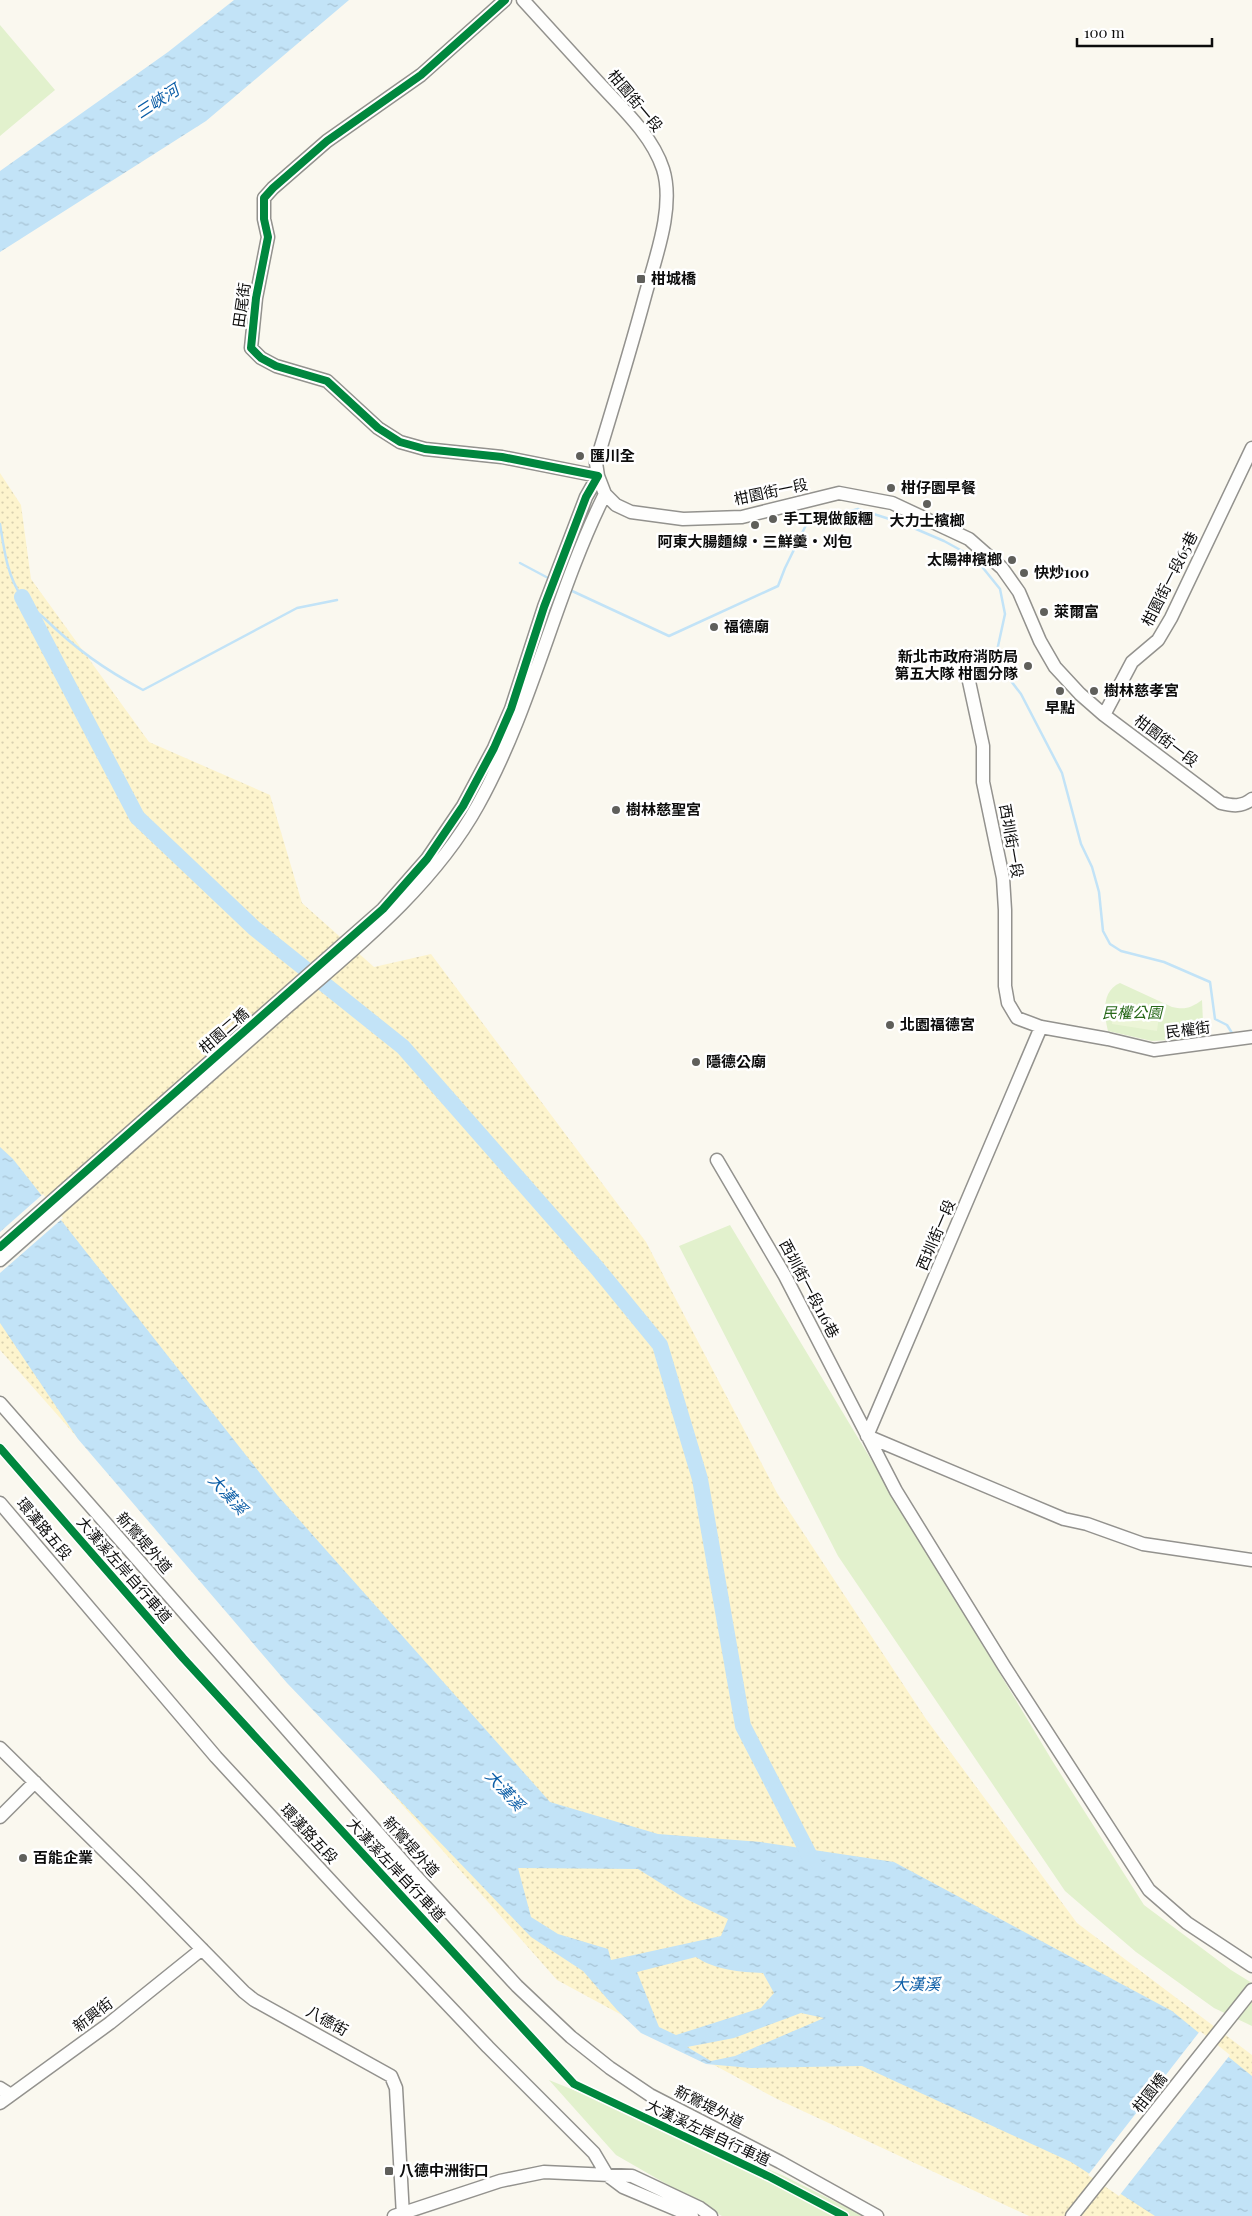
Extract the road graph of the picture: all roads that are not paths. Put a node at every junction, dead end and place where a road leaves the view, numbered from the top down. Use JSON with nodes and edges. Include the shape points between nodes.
{"nodes":[{"id":1,"x":504,"y":0,"type":"edge"},
{"id":2,"x":523,"y":0,"type":"edge"},
{"id":3,"x":1252,"y":448,"type":"edge"},
{"id":4,"x":598,"y":476,"type":"junction"},
{"id":5,"x":605,"y":494,"type":"junction"},
{"id":6,"x":965,"y":663,"type":"dead end"},
{"id":7,"x":1104,"y":715,"type":"junction"},
{"id":8,"x":1252,"y":800,"type":"edge"},
{"id":9,"x":1041,"y":1027,"type":"junction"},
{"id":10,"x":1252,"y":1037,"type":"edge"},
{"id":11,"x":717,"y":1160,"type":"dead end"},
{"id":12,"x":0,"y":1247,"type":"edge"},
{"id":13,"x":0,"y":1260,"type":"edge"},
{"id":14,"x":0,"y":1404,"type":"edge"},
{"id":15,"x":867,"y":1436,"type":"junction"},
{"id":16,"x":0,"y":1503,"type":"edge"},
{"id":17,"x":1252,"y":1560,"type":"edge"},
{"id":18,"x":0,"y":1748,"type":"edge"},
{"id":19,"x":35,"y":1782,"type":"junction"},
{"id":20,"x":0,"y":1817,"type":"edge"},
{"id":21,"x":202,"y":1949,"type":"junction"},
{"id":22,"x":1251,"y":1965,"type":"edge"},
{"id":23,"x":1252,"y":1990,"type":"edge"},
{"id":24,"x":0,"y":2088,"type":"edge"},
{"id":25,"x":11,"y":2095,"type":"junction"},
{"id":26,"x":1169,"y":2095,"type":"junction"},
{"id":27,"x":0,"y":2103,"type":"edge"},
{"id":28,"x":607,"y":2175,"type":"junction"},
{"id":29,"x":696,"y":2212,"type":"edge"},
{"id":30,"x":400,"y":2215,"type":"edge"},
{"id":31,"x":711,"y":2216,"type":"edge"},
{"id":32,"x":717,"y":2216,"type":"edge"},
{"id":33,"x":877,"y":2216,"type":"edge"},
{"id":34,"x":1061,"y":2216,"type":"edge"},
{"id":35,"x":1072,"y":2216,"type":"edge"},
{"id":36,"x":1080,"y":2216,"type":"edge"}],
"edges":[{"from":1,"to":4,"type":"street","name":"田尾街","via":[[421,75],[327,141],[264,198],[268,237],[256,298],[252,348],[261,358],[276,366],[327,380],[378,428],[400,442],[425,449],[502,458]]},
{"from":2,"to":4,"type":"street","name":"柑園街一段","via":[[631,118],[663,170],[666,189],[658,248],[596,463]]},
{"from":3,"to":7,"type":"street","name":"柑園街一段65巷","via":[[1171,618],[1158,640],[1132,662]]},
{"from":4,"to":5,"type":"street","name":"柑園街一段"},
{"from":4,"to":12,"type":"street","name":"柑園二橋","via":[[586,497],[544,607],[503,728],[484,768],[427,859],[383,909]]},
{"from":5,"to":7,"type":"street","name":"柑園街一段","via":[[616,505],[631,512],[683,518],[742,517],[838,494],[892,503],[928,518],[969,538],[1002,568],[1019,592],[1055,667]]},
{"from":5,"to":13,"type":"street","name":"柑園二橋","via":[[585,535],[506,749],[478,806],[462,830],[409,897],[380,924]]},
{"from":6,"to":9,"type":"street","name":"西圳街一段","via":[[983,746],[983,782],[1003,878],[1008,1003],[1017,1018]]},
{"from":7,"to":8,"type":"street","name":"柑園街一段","via":[[1221,803],[1234,806]]},
{"from":9,"to":10,"type":"street","name":"民權街","via":[[1154,1050]]},
{"from":9,"to":15,"type":"street","name":"西圳街一段"},
{"from":11,"to":15,"type":"street","name":"西圳街一段116巷","via":[[785,1276]]},
{"from":14,"to":33,"type":"street","name":"新鶯堤外道","via":[[413,1873],[517,1986],[571,2036],[650,2095]]},
{"from":15,"to":17,"type":"street","via":[[1064,1519],[1143,1544]]},
{"from":15,"to":22,"type":"street","name":"西圳街一段116巷","via":[[896,1490],[1004,1666],[1149,1890],[1187,1923]]},
{"from":16,"to":28,"type":"street","name":"環漢路五段","via":[[216,1757],[360,1913],[594,2153]]},
{"from":18,"to":19,"type":"street","name":"八德街"},
{"from":19,"to":20,"type":"street"},
{"from":19,"to":21,"type":"street","name":"八德街"},
{"from":21,"to":25,"type":"street","name":"新興街","via":[[110,2023]]},
{"from":21,"to":30,"type":"street","name":"八德街","via":[[254,2000],[391,2076],[396,2088]]},
{"from":23,"to":26,"type":"street","name":"柑園橋"},
{"from":24,"to":25,"type":"street"},
{"from":25,"to":27,"type":"street","name":"新興街"},
{"from":26,"to":34,"type":"street"},
{"from":26,"to":35,"type":"street","name":"柑園橋"},
{"from":26,"to":36,"type":"street"},
{"from":28,"to":29,"type":"street","name":"八德街","via":[[632,2176]]},
{"from":28,"to":30,"type":"street","name":"八德街","via":[[544,2172],[500,2181]]},
{"from":29,"to":31,"type":"street","name":"八德街"},
{"from":29,"to":32,"type":"street"}]}
